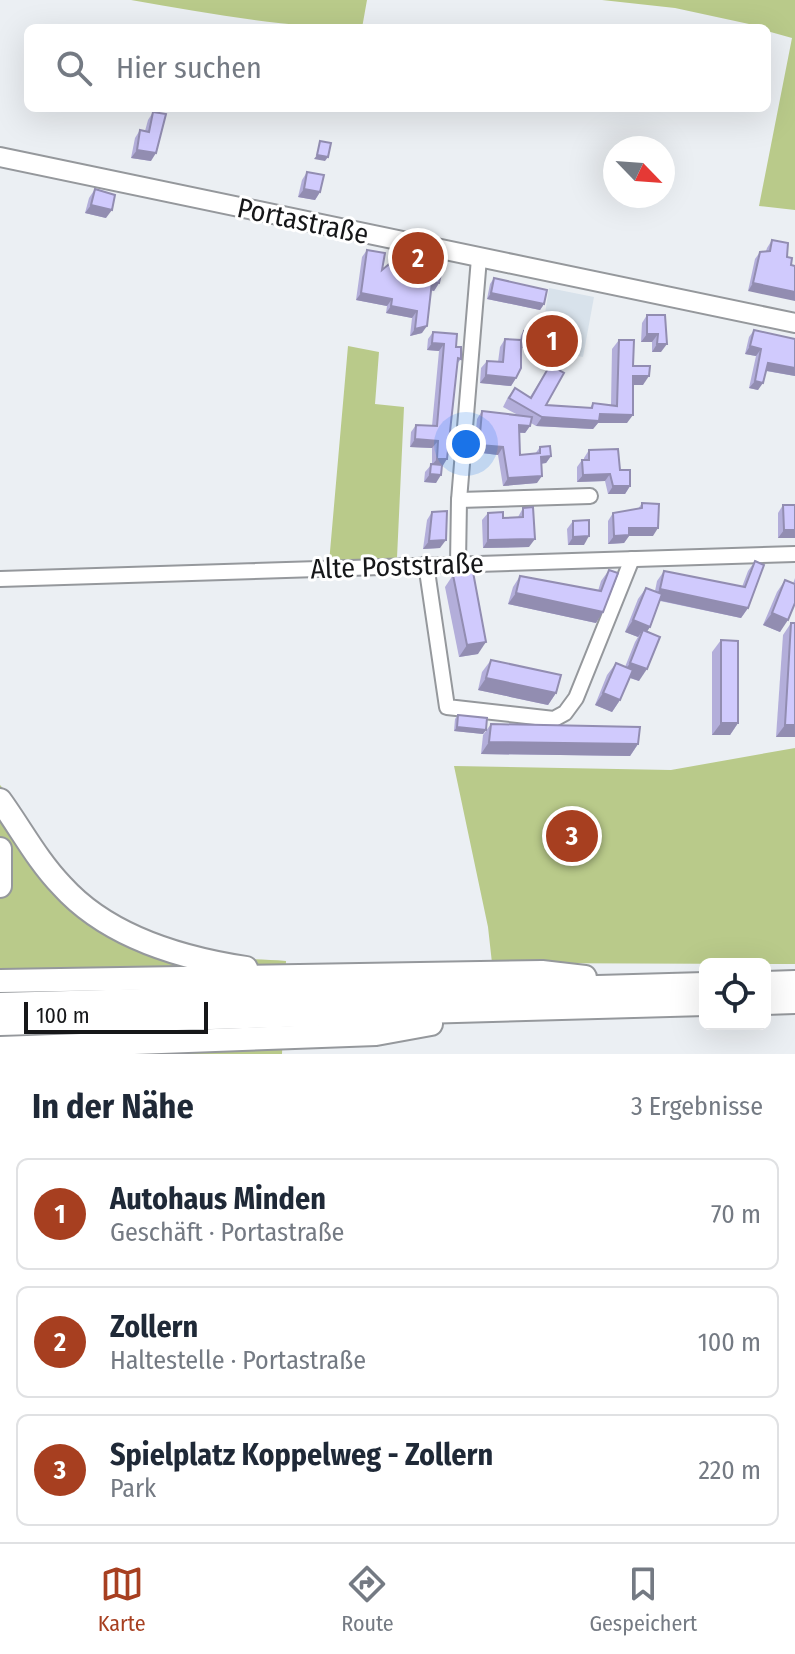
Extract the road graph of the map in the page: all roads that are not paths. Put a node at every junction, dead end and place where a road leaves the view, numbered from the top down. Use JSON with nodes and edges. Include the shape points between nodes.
{"nodes":[{"id":1,"x":0,"y":157,"type":"edge"},
{"id":2,"x":479,"y":258,"type":"junction"},
{"id":3,"x":795,"y":323,"type":"edge"},
{"id":4,"x":590,"y":496,"type":"dead end"},
{"id":5,"x":459,"y":500,"type":"junction"},
{"id":6,"x":795,"y":554,"type":"edge"},
{"id":7,"x":632,"y":559,"type":"junction"},
{"id":8,"x":426,"y":564,"type":"junction"},
{"id":9,"x":458,"y":564,"type":"junction"},
{"id":10,"x":0,"y":579,"type":"edge"},
{"id":11,"x":0,"y":800,"type":"edge"},
{"id":12,"x":0,"y":849,"type":"edge"},
{"id":13,"x":0,"y":886,"type":"edge"},
{"id":14,"x":298,"y":977,"type":"junction"},
{"id":15,"x":0,"y":981,"type":"edge"},
{"id":16,"x":795,"y":982,"type":"edge"},
{"id":17,"x":771,"y":983,"type":"edge"},
{"id":18,"x":699,"y":984,"type":"edge"},
{"id":19,"x":662,"y":986,"type":"junction"},
{"id":20,"x":795,"y":1002,"type":"edge"},
{"id":21,"x":771,"y":1003,"type":"edge"},
{"id":22,"x":0,"y":1004,"type":"edge"},
{"id":23,"x":699,"y":1004,"type":"edge"},
{"id":24,"x":511,"y":1010,"type":"junction"},
{"id":25,"x":0,"y":1024,"type":"edge"},
{"id":26,"x":188,"y":1039,"type":"junction"},
{"id":27,"x":0,"y":1048,"type":"edge"},
{"id":28,"x":119,"y":1054,"type":"edge"}],
"edges":[{"from":1,"to":2,"type":"main road","name":"Portastraße"},
{"from":2,"to":3,"type":"main road","name":"Portastraße"},
{"from":2,"to":5,"type":"street"},
{"from":4,"to":5,"type":"street"},
{"from":5,"to":9,"type":"street"},
{"from":6,"to":7,"type":"street","name":"Alte Poststraße"},
{"from":7,"to":8,"type":"street","via":[[576,698],[565,713],[548,719],[447,707]]},
{"from":7,"to":9,"type":"street","name":"Alte Poststraße"},
{"from":8,"to":9,"type":"street","name":"Alte Poststraße"},
{"from":8,"to":10,"type":"street","name":"Alte Poststraße"},
{"from":11,"to":14,"type":"highway","via":[[64,889],[116,928],[188,957]]},
{"from":12,"to":13,"type":"highway"},
{"from":14,"to":15,"type":"highway"},
{"from":14,"to":19,"type":"highway","via":[[542,972]]},
{"from":16,"to":17,"type":"highway"},
{"from":18,"to":19,"type":"highway"},
{"from":19,"to":22,"type":"highway"},
{"from":20,"to":21,"type":"highway"},
{"from":23,"to":24,"type":"highway"},
{"from":24,"to":25,"type":"highway"},
{"from":24,"to":26,"type":"highway","via":[[376,1034]]},
{"from":26,"to":27,"type":"highway"},
{"from":26,"to":28,"type":"highway"}]}
